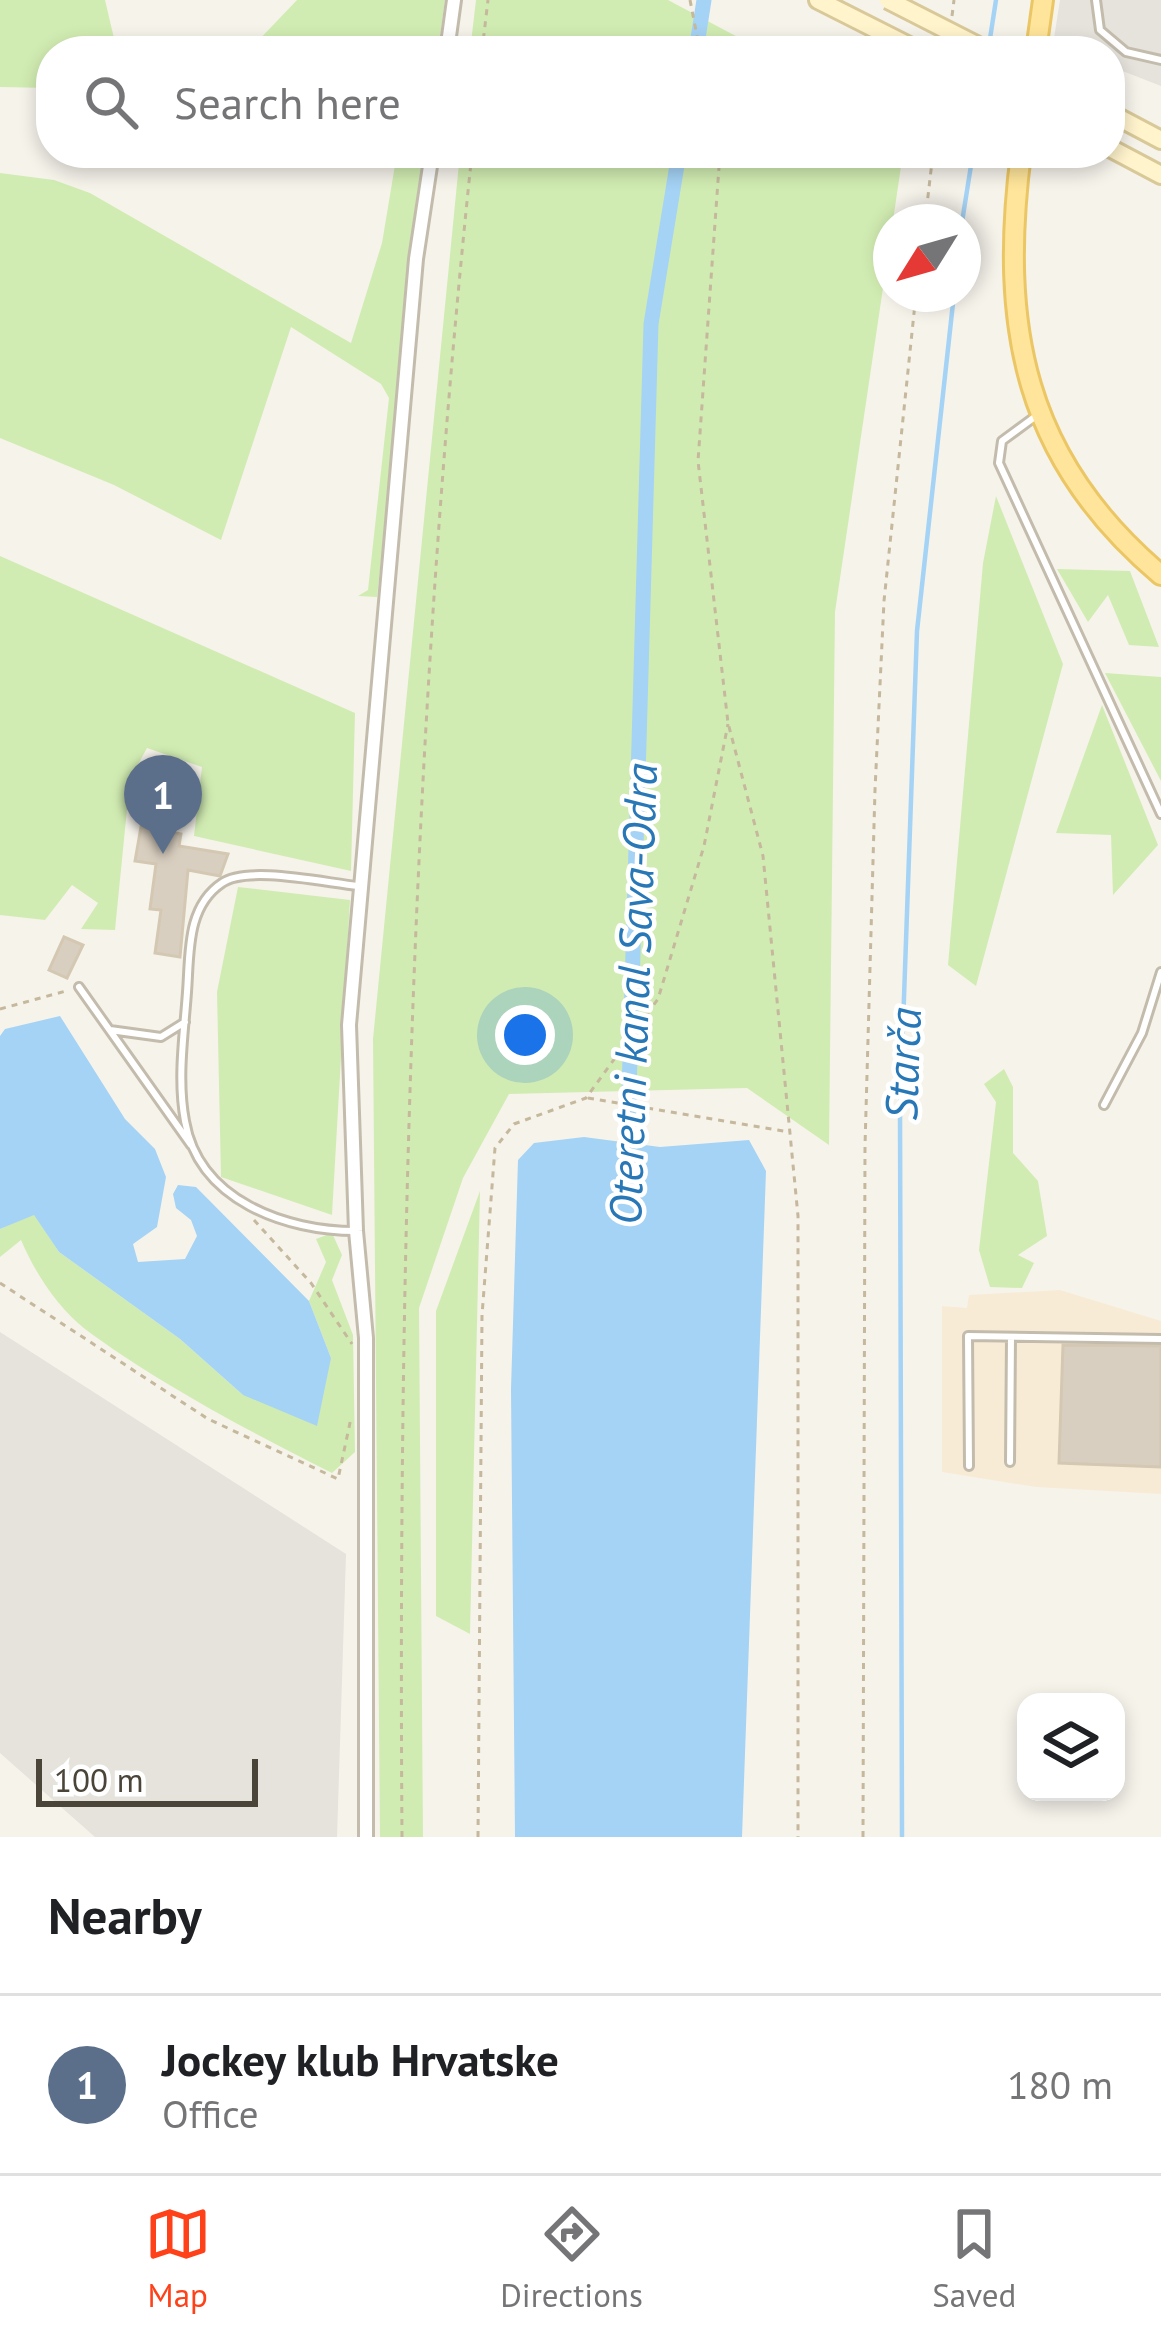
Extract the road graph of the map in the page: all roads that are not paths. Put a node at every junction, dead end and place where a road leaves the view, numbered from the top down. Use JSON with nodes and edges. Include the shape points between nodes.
{"nodes":[{"id":1,"x":454,"y":0,"type":"edge"},
{"id":2,"x":818,"y":0,"type":"edge"},
{"id":3,"x":888,"y":0,"type":"edge"},
{"id":4,"x":1043,"y":0,"type":"edge"},
{"id":5,"x":1096,"y":0,"type":"edge"},
{"id":6,"x":449,"y":36,"type":"edge"},
{"id":7,"x":889,"y":36,"type":"edge"},
{"id":8,"x":959,"y":36,"type":"edge"},
{"id":9,"x":1038,"y":36,"type":"edge"},
{"id":10,"x":1107,"y":36,"type":"edge"},
{"id":11,"x":1125,"y":51,"type":"edge"},
{"id":12,"x":1161,"y":60,"type":"edge"},
{"id":13,"x":1125,"y":121,"type":"edge"},
{"id":14,"x":1161,"y":140,"type":"edge"},
{"id":15,"x":1125,"y":156,"type":"edge"},
{"id":16,"x":430,"y":168,"type":"edge"},
{"id":17,"x":1020,"y":168,"type":"edge"},
{"id":18,"x":1161,"y":175,"type":"edge"},
{"id":19,"x":1040,"y":415,"type":"junction"},
{"id":20,"x":1161,"y":575,"type":"edge"},
{"id":21,"x":1161,"y":814,"type":"edge"},
{"id":22,"x":362,"y":886,"type":"junction"},
{"id":23,"x":1161,"y":972,"type":"edge"},
{"id":24,"x":80,"y":987,"type":"road end"},
{"id":25,"x":185,"y":1022,"type":"junction"},
{"id":26,"x":110,"y":1030,"type":"junction"},
{"id":27,"x":1104,"y":1105,"type":"dead end"},
{"id":28,"x":196,"y":1153,"type":"junction"},
{"id":29,"x":356,"y":1231,"type":"junction"},
{"id":30,"x":1011,"y":1337,"type":"junction"},
{"id":31,"x":1161,"y":1340,"type":"edge"},
{"id":32,"x":1010,"y":1462,"type":"dead end"},
{"id":33,"x":969,"y":1466,"type":"dead end"},
{"id":34,"x":366,"y":1837,"type":"edge"}],
"edges":[{"from":1,"to":6,"type":"street"},
{"from":2,"to":7,"type":"main road"},
{"from":3,"to":8,"type":"main road","bridge":true},
{"from":4,"to":9,"type":"main road"},
{"from":5,"to":10,"type":"lane"},
{"from":11,"to":12,"type":"lane"},
{"from":13,"to":14,"type":"main road"},
{"from":15,"to":18,"type":"main road"},
{"from":16,"to":22,"type":"street"},
{"from":17,"to":19,"type":"main road","via":[[1011,293]]},
{"from":19,"to":20,"type":"main road","via":[[1081,491]]},
{"from":19,"to":21,"type":"lane","via":[[1002,441],[999,463]]},
{"from":22,"to":25,"type":"lane","via":[[241,874],[220,883],[197,910]]},
{"from":22,"to":29,"type":"street","via":[[350,1025]]},
{"from":23,"to":27,"type":"lane","via":[[1142,1033]]},
{"from":24,"to":26,"type":"lane"},
{"from":25,"to":26,"type":"lane","via":[[160,1037]]},
{"from":25,"to":28,"type":"lane","via":[[185,1124]]},
{"from":26,"to":28,"type":"lane"},
{"from":28,"to":29,"type":"lane","via":[[238,1201],[316,1231]]},
{"from":29,"to":34,"type":"street","via":[[366,1338]]},
{"from":30,"to":31,"type":"lane"},
{"from":30,"to":32,"type":"lane"},
{"from":30,"to":33,"type":"lane","via":[[968,1336]]}]}
